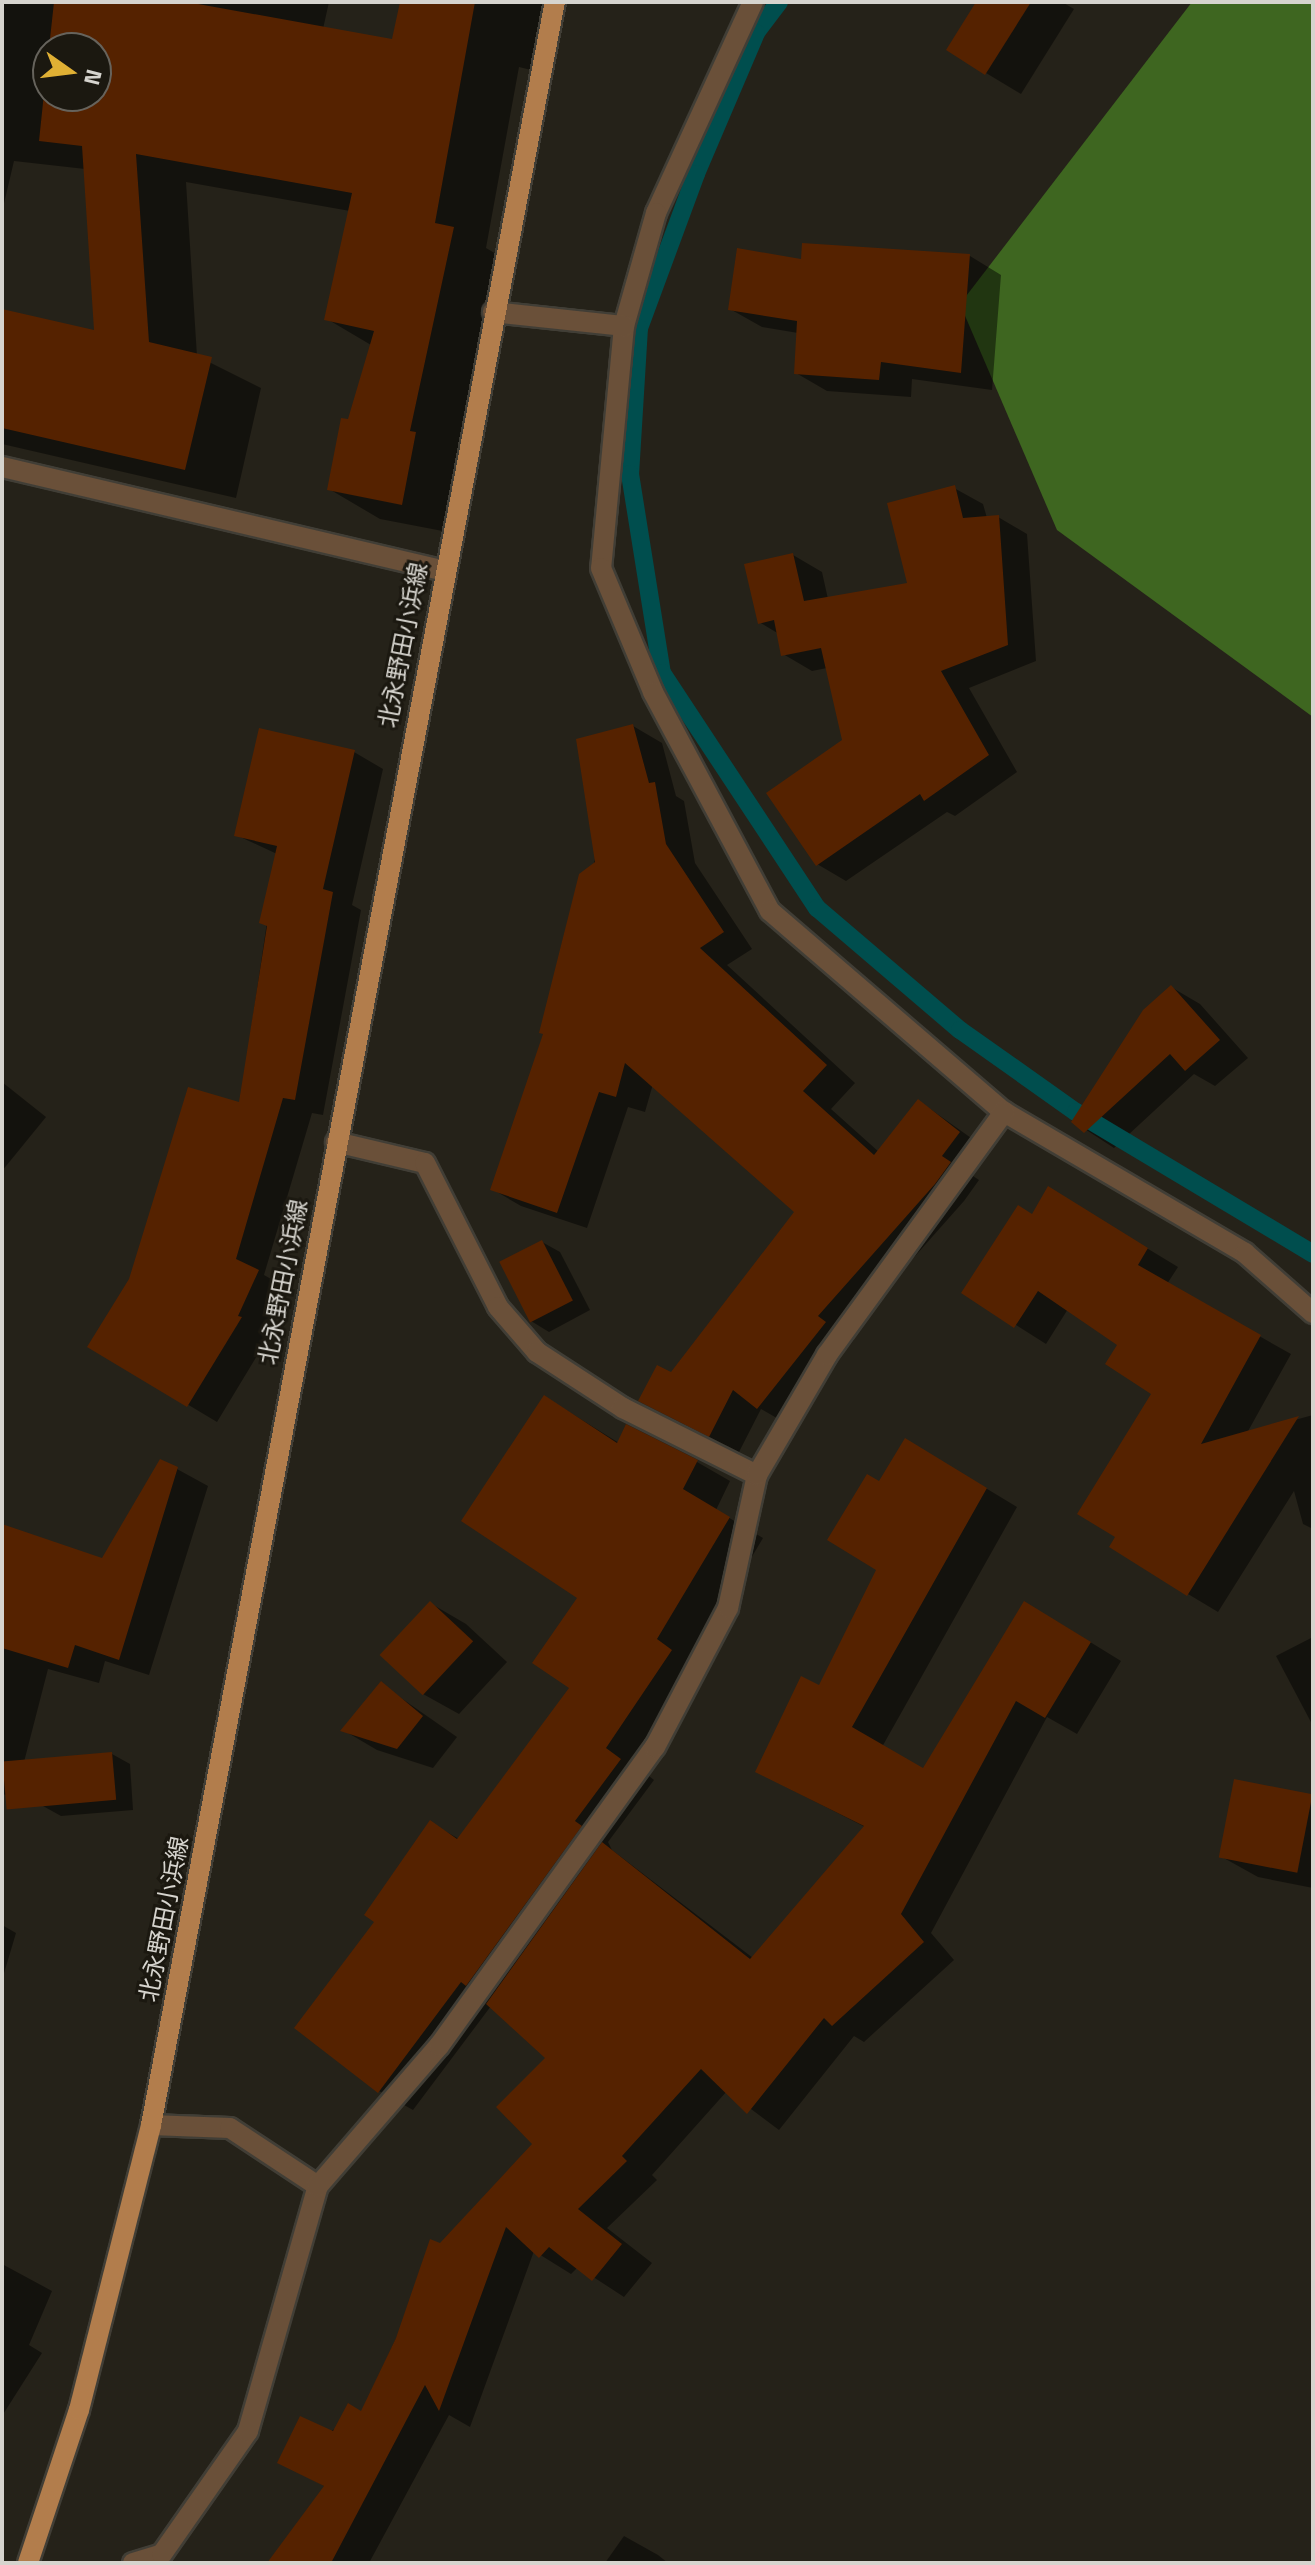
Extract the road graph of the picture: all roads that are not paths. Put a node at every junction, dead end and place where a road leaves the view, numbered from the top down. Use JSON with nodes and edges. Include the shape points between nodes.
{"nodes":[{"id":1,"x":555,"y":2,"type":"edge"},
{"id":2,"x":753,"y":2,"type":"edge"},
{"id":3,"x":493,"y":312,"type":"junction"},
{"id":4,"x":624,"y":326,"type":"junction"},
{"id":5,"x":2,"y":467,"type":"edge"},
{"id":6,"x":444,"y":571,"type":"junction"},
{"id":7,"x":1004,"y":1112,"type":"junction"},
{"id":8,"x":336,"y":1142,"type":"junction"},
{"id":9,"x":1313,"y":1313,"type":"edge"},
{"id":10,"x":757,"y":1475,"type":"junction"},
{"id":11,"x":151,"y":2125,"type":"junction"},
{"id":12,"x":318,"y":2186,"type":"junction"},
{"id":13,"x":28,"y":2563,"type":"edge"},
{"id":14,"x":133,"y":2563,"type":"edge"}],
"edges":[{"from":1,"to":3,"type":"main road","name":"北永野田小浜線"},
{"from":2,"to":4,"type":"street","via":[[656,213]]},
{"from":3,"to":4,"type":"street"},
{"from":3,"to":6,"type":"main road","name":"北永野田小浜線"},
{"from":4,"to":7,"type":"street","via":[[601,568],[653,692],[770,911]]},
{"from":5,"to":6,"type":"street"},
{"from":6,"to":8,"type":"main road","name":"北永野田小浜線"},
{"from":7,"to":9,"type":"street","via":[[1245,1253]]},
{"from":7,"to":10,"type":"street","via":[[827,1355]]},
{"from":8,"to":10,"type":"street","via":[[425,1163],[498,1307],[537,1352],[623,1408]]},
{"from":8,"to":11,"type":"main road","name":"北永野田小浜線"},
{"from":10,"to":12,"type":"street","via":[[728,1608],[655,1747],[439,2046]]},
{"from":11,"to":12,"type":"street","via":[[230,2128]]},
{"from":11,"to":13,"type":"main road","name":"北永野田小浜線","via":[[79,2410]]},
{"from":12,"to":14,"type":"street","via":[[248,2431],[162,2554]]}]}
